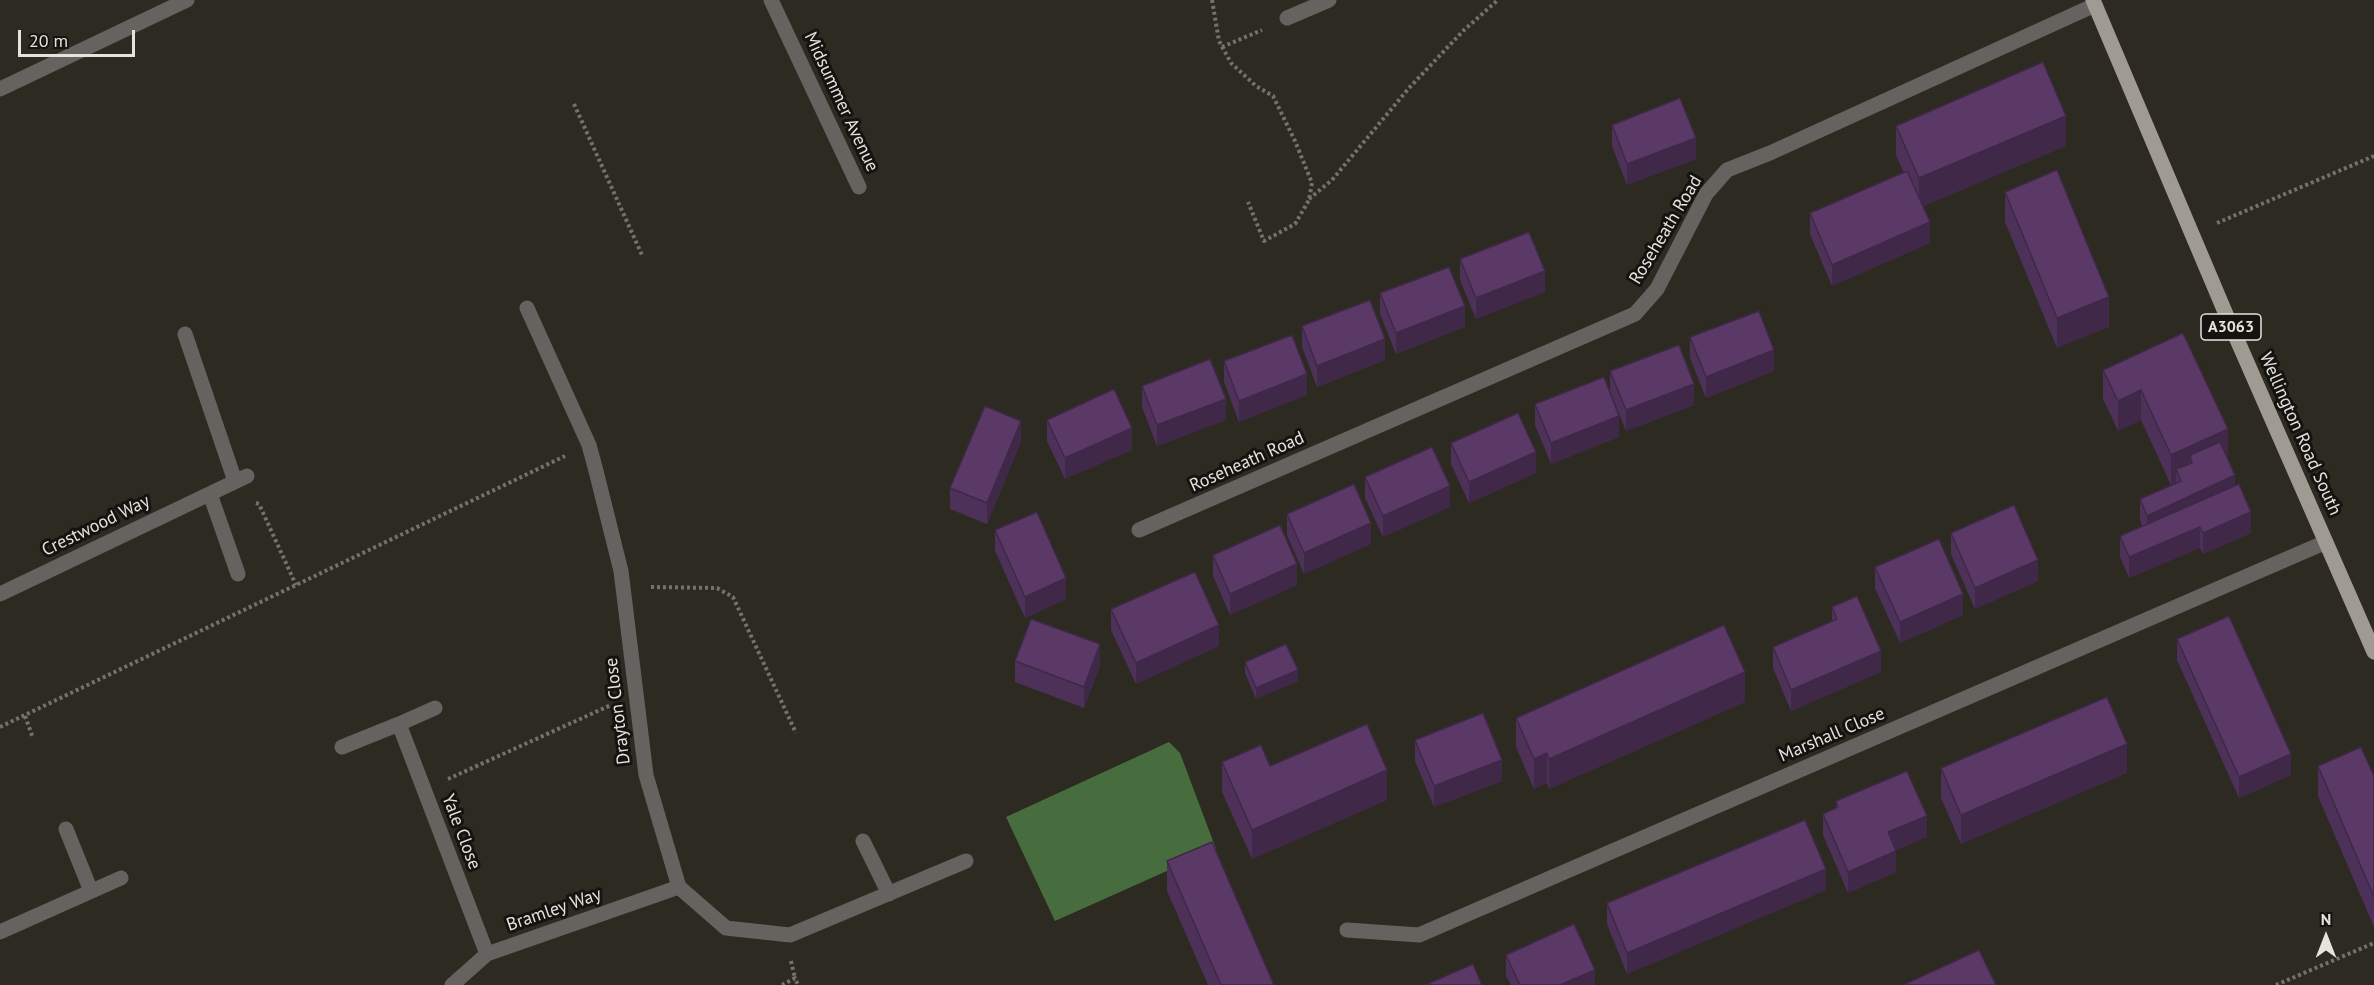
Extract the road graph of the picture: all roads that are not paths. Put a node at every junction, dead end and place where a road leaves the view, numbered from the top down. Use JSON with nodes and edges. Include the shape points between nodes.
{"nodes":[{"id":1,"x":187,"y":0,"type":"edge"},
{"id":2,"x":771,"y":0,"type":"edge"},
{"id":3,"x":1329,"y":0,"type":"edge"},
{"id":4,"x":2094,"y":3,"type":"edge"},
{"id":5,"x":1287,"y":18,"type":"road end"},
{"id":6,"x":0,"y":89,"type":"edge"},
{"id":7,"x":859,"y":187,"type":"dead end"},
{"id":8,"x":527,"y":308,"type":"dead end"},
{"id":9,"x":185,"y":334,"type":"dead end"},
{"id":10,"x":229,"y":485,"type":"junction"},
{"id":11,"x":1139,"y":530,"type":"dead end"},
{"id":12,"x":2326,"y":542,"type":"junction"},
{"id":13,"x":238,"y":574,"type":"dead end"},
{"id":14,"x":0,"y":594,"type":"edge"},
{"id":15,"x":2374,"y":652,"type":"edge"},
{"id":16,"x":435,"y":708,"type":"dead end"},
{"id":17,"x":399,"y":724,"type":"junction"},
{"id":18,"x":342,"y":747,"type":"dead end"},
{"id":19,"x":66,"y":829,"type":"dead end"},
{"id":20,"x":863,"y":841,"type":"dead end"},
{"id":21,"x":966,"y":861,"type":"dead end"},
{"id":22,"x":121,"y":878,"type":"dead end"},
{"id":23,"x":679,"y":887,"type":"junction"},
{"id":24,"x":91,"y":891,"type":"junction"},
{"id":25,"x":889,"y":894,"type":"junction"},
{"id":26,"x":1347,"y":930,"type":"dead end"},
{"id":27,"x":0,"y":932,"type":"edge"},
{"id":28,"x":487,"y":954,"type":"junction"},
{"id":29,"x":452,"y":985,"type":"edge"}],
"edges":[{"from":1,"to":6,"type":"street"},
{"from":2,"to":7,"type":"street","name":"Midsummer Avenue"},
{"from":3,"to":5,"type":"street"},
{"from":4,"to":11,"type":"street","name":"Roseheath Road","via":[[1727,170],[1706,194],[1657,290],[1635,314]]},
{"from":4,"to":12,"type":"main road","name":"Wellington Road South","number":"A3063"},
{"from":8,"to":23,"type":"street","name":"Drayton Close","via":[[589,445],[621,570],[646,775]]},
{"from":9,"to":10,"type":"street"},
{"from":10,"to":13,"type":"street"},
{"from":10,"to":14,"type":"street","name":"Crestwood Way"},
{"from":12,"to":15,"type":"main road","name":"Wellington Road South","number":"A3063"},
{"from":12,"to":26,"type":"street","name":"Marshall Close","via":[[1419,935]]},
{"from":16,"to":17,"type":"street"},
{"from":17,"to":18,"type":"street"},
{"from":17,"to":28,"type":"street","name":"Yale Close"},
{"from":19,"to":24,"type":"street"},
{"from":20,"to":25,"type":"street"},
{"from":21,"to":25,"type":"street"},
{"from":22,"to":24,"type":"street"},
{"from":23,"to":25,"type":"street","via":[[726,928],[789,936]]},
{"from":23,"to":28,"type":"street","name":"Bramley Way"},
{"from":24,"to":27,"type":"street"},
{"from":28,"to":29,"type":"street","name":"Bramley Way"}]}
